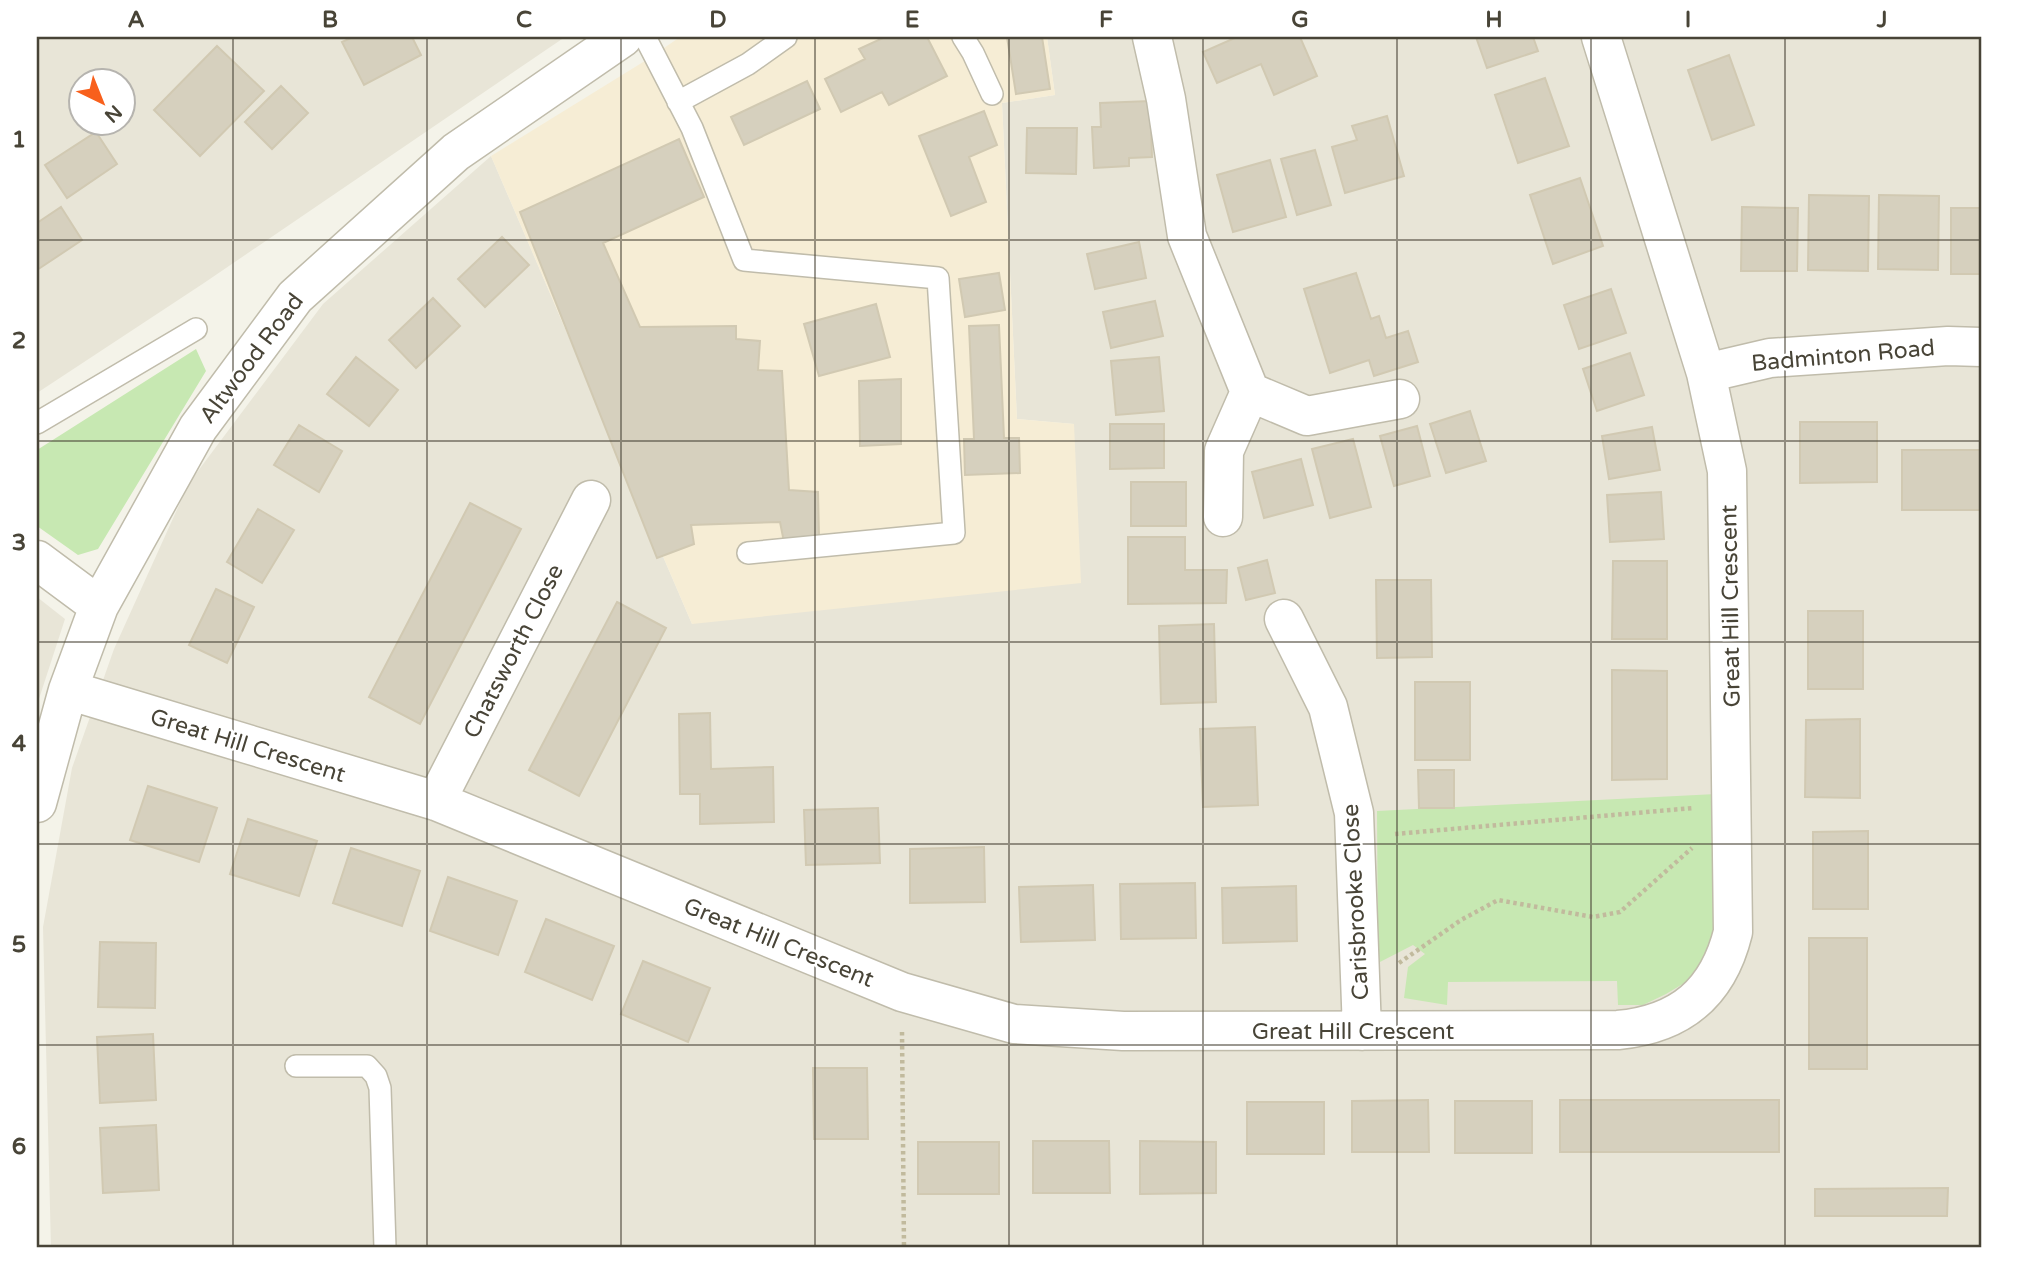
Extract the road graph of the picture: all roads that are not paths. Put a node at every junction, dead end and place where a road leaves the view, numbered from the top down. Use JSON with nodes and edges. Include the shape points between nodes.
{"nodes":[{"id":1,"x":623,"y":37,"type":"edge"},
{"id":2,"x":645,"y":37,"type":"edge"},
{"id":3,"x":786,"y":37,"type":"edge"},
{"id":4,"x":962,"y":37,"type":"edge"},
{"id":5,"x":1152,"y":37,"type":"edge"},
{"id":6,"x":1601,"y":37,"type":"edge"},
{"id":7,"x":992,"y":94,"type":"dead end"},
{"id":8,"x":678,"y":102,"type":"junction"},
{"id":9,"x":196,"y":329,"type":"dead end"},
{"id":10,"x":1981,"y":347,"type":"edge"},
{"id":11,"x":1706,"y":373,"type":"junction"},
{"id":12,"x":1250,"y":392,"type":"junction"},
{"id":13,"x":1400,"y":399,"type":"dead end"},
{"id":14,"x":37,"y":424,"type":"edge"},
{"id":15,"x":591,"y":500,"type":"dead end"},
{"id":16,"x":1223,"y":517,"type":"dead end"},
{"id":17,"x":748,"y":553,"type":"dead end"},
{"id":18,"x":37,"y":560,"type":"edge"},
{"id":19,"x":99,"y":606,"type":"junction"},
{"id":20,"x":1284,"y":619,"type":"dead end"},
{"id":21,"x":68,"y":690,"type":"junction"},
{"id":22,"x":436,"y":801,"type":"junction"},
{"id":23,"x":37,"y":803,"type":"edge"},
{"id":24,"x":1362,"y":1031,"type":"junction"},
{"id":25,"x":296,"y":1066,"type":"dead end"},
{"id":26,"x":385,"y":1248,"type":"edge"}],
"edges":[{"from":1,"to":19,"type":"street","name":"Altwood Road","via":[[456,152],[295,297],[198,428]]},
{"from":2,"to":8,"type":"lane"},
{"from":3,"to":8,"type":"lane","via":[[748,64]]},
{"from":4,"to":7,"type":"lane"},
{"from":5,"to":12,"type":"street","via":[[1187,236]]},
{"from":6,"to":11,"type":"street","name":"Great Hill Crescent"},
{"from":8,"to":17,"type":"lane","via":[[744,260],[938,278],[954,533]]},
{"from":9,"to":14,"type":"lane"},
{"from":10,"to":11,"type":"street","name":"Badminton Road","via":[[1770,358]]},
{"from":11,"to":24,"type":"street","name":"Great Hill Crescent","via":[[1727,471],[1733,932],[1718,974],[1687,1008],[1643,1027]]},
{"from":12,"to":13,"type":"street","via":[[1307,416]]},
{"from":12,"to":16,"type":"street","via":[[1224,451]]},
{"from":15,"to":22,"type":"street","name":"Chatsworth Close"},
{"from":18,"to":19,"type":"street"},
{"from":19,"to":21,"type":"street","name":"Altwood Road"},
{"from":20,"to":24,"type":"street","name":"Carisbrooke Close","via":[[1328,707],[1354,813]]},
{"from":21,"to":22,"type":"street","name":"Great Hill Crescent"},
{"from":21,"to":23,"type":"street","name":"Altwood Road"},
{"from":22,"to":24,"type":"street","name":"Great Hill Crescent","via":[[902,992],[1014,1024],[1123,1031]]},
{"from":25,"to":26,"type":"lane","via":[[367,1066],[376,1076]]}]}
